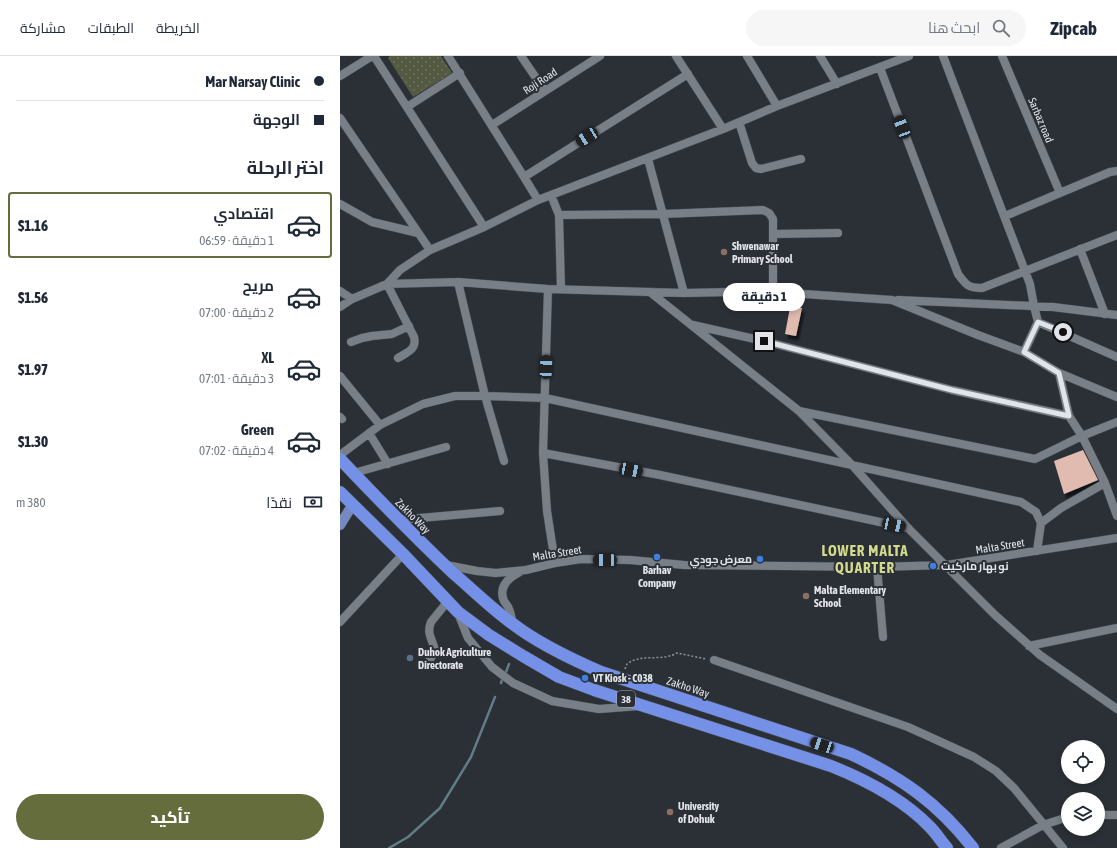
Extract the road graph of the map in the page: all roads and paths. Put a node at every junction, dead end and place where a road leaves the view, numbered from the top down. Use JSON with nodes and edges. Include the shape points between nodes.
{"nodes":[{"id":1,"x":373,"y":56,"type":"edge"},
{"id":2,"x":448,"y":56,"type":"edge"},
{"id":3,"x":521,"y":56,"type":"edge"},
{"id":4,"x":600,"y":56,"type":"edge"},
{"id":5,"x":676,"y":56,"type":"edge"},
{"id":6,"x":747,"y":56,"type":"edge"},
{"id":7,"x":820,"y":56,"type":"edge"},
{"id":8,"x":909,"y":56,"type":"edge"},
{"id":9,"x":943,"y":56,"type":"edge"},
{"id":10,"x":1002,"y":56,"type":"edge"},
{"id":11,"x":591,"y":59,"type":"edge"},
{"id":12,"x":880,"y":68,"type":"junction"},
{"id":13,"x":460,"y":73,"type":"junction"},
{"id":14,"x":688,"y":74,"type":"junction"},
{"id":15,"x":340,"y":76,"type":"edge"},
{"id":16,"x":837,"y":84,"type":"junction"},
{"id":17,"x":545,"y":92,"type":"junction"},
{"id":18,"x":777,"y":106,"type":"junction"},
{"id":19,"x":407,"y":107,"type":"junction"},
{"id":20,"x":340,"y":118,"type":"edge"},
{"id":21,"x":739,"y":122,"type":"junction"},
{"id":22,"x":492,"y":125,"type":"junction"},
{"id":23,"x":722,"y":129,"type":"junction"},
{"id":24,"x":648,"y":159,"type":"junction"},
{"id":25,"x":802,"y":159,"type":"dead end"},
{"id":26,"x":1117,"y":171,"type":"edge"},
{"id":27,"x":524,"y":177,"type":"junction"},
{"id":28,"x":1060,"y":193,"type":"junction"},
{"id":29,"x":551,"y":195,"type":"junction"},
{"id":30,"x":538,"y":200,"type":"junction"},
{"id":31,"x":340,"y":204,"type":"edge"},
{"id":32,"x":663,"y":214,"type":"junction"},
{"id":33,"x":559,"y":215,"type":"junction"},
{"id":34,"x":1005,"y":216,"type":"junction"},
{"id":35,"x":484,"y":227,"type":"junction"},
{"id":36,"x":418,"y":233,"type":"junction"},
{"id":37,"x":838,"y":233,"type":"dead end"},
{"id":38,"x":773,"y":234,"type":"junction"},
{"id":39,"x":1117,"y":235,"type":"edge"},
{"id":40,"x":1080,"y":249,"type":"junction"},
{"id":41,"x":430,"y":250,"type":"junction"},
{"id":42,"x":1024,"y":271,"type":"junction"},
{"id":43,"x":458,"y":282,"type":"junction"},
{"id":44,"x":387,"y":284,"type":"junction"},
{"id":45,"x":548,"y":289,"type":"junction"},
{"id":46,"x":561,"y":289,"type":"junction"},
{"id":47,"x":340,"y":291,"type":"edge"},
{"id":48,"x":773,"y":291,"type":"junction"},
{"id":49,"x":650,"y":292,"type":"junction"},
{"id":50,"x":684,"y":293,"type":"junction"},
{"id":51,"x":352,"y":300,"type":"junction"},
{"id":52,"x":892,"y":300,"type":"junction"},
{"id":53,"x":1034,"y":306,"type":"junction"},
{"id":54,"x":340,"y":307,"type":"edge"},
{"id":55,"x":1105,"y":314,"type":"junction"},
{"id":56,"x":1117,"y":315,"type":"edge"},
{"id":57,"x":1038,"y":322,"type":"junction"},
{"id":58,"x":691,"y":324,"type":"junction"},
{"id":59,"x":409,"y":326,"type":"junction"},
{"id":60,"x":351,"y":342,"type":"dead end"},
{"id":61,"x":1024,"y":352,"type":"junction"},
{"id":62,"x":1117,"y":357,"type":"edge"},
{"id":63,"x":398,"y":358,"type":"dead end"},
{"id":64,"x":1059,"y":373,"type":"junction"},
{"id":65,"x":340,"y":376,"type":"edge"},
{"id":66,"x":485,"y":396,"type":"junction"},
{"id":67,"x":1117,"y":397,"type":"edge"},
{"id":68,"x":545,"y":398,"type":"junction"},
{"id":69,"x":798,"y":411,"type":"junction"},
{"id":70,"x":1069,"y":416,"type":"junction"},
{"id":71,"x":1117,"y":422,"type":"edge"},
{"id":72,"x":380,"y":425,"type":"junction"},
{"id":73,"x":368,"y":433,"type":"junction"},
{"id":74,"x":1082,"y":436,"type":"junction"},
{"id":75,"x":446,"y":447,"type":"dead end"},
{"id":76,"x":544,"y":453,"type":"junction"},
{"id":77,"x":340,"y":455,"type":"edge"},
{"id":78,"x":340,"y":459,"type":"edge"},
{"id":79,"x":504,"y":461,"type":"dead end"},
{"id":80,"x":388,"y":464,"type":"junction"},
{"id":81,"x":853,"y":466,"type":"junction"},
{"id":82,"x":354,"y":473,"type":"junction"},
{"id":83,"x":1105,"y":484,"type":"junction"},
{"id":84,"x":340,"y":492,"type":"edge"},
{"id":85,"x":353,"y":504,"type":"junction"},
{"id":86,"x":340,"y":506,"type":"edge"},
{"id":87,"x":500,"y":511,"type":"dead end"},
{"id":88,"x":1116,"y":513,"type":"edge"},
{"id":89,"x":397,"y":520,"type":"junction"},
{"id":90,"x":342,"y":522,"type":"edge"},
{"id":91,"x":1042,"y":523,"type":"junction"},
{"id":92,"x":908,"y":528,"type":"junction"},
{"id":93,"x":1117,"y":538,"type":"edge"},
{"id":94,"x":1038,"y":551,"type":"junction"},
{"id":95,"x":403,"y":554,"type":"junction"},
{"id":96,"x":555,"y":563,"type":"junction"},
{"id":97,"x":445,"y":565,"type":"junction"},
{"id":98,"x":947,"y":565,"type":"junction"},
{"id":99,"x":877,"y":567,"type":"junction"},
{"id":100,"x":526,"y":570,"type":"junction"},
{"id":101,"x":448,"y":602,"type":"junction"},
{"id":102,"x":458,"y":612,"type":"junction"},
{"id":103,"x":340,"y":622,"type":"edge"},
{"id":104,"x":513,"y":624,"type":"junction"},
{"id":105,"x":1117,"y":628,"type":"edge"},
{"id":106,"x":883,"y":637,"type":"dead end"},
{"id":107,"x":1029,"y":646,"type":"junction"},
{"id":108,"x":714,"y":660,"type":"joint"},
{"id":109,"x":428,"y":663,"type":"dead end"},
{"id":110,"x":601,"y":672,"type":"junction"},
{"id":111,"x":622,"y":680,"type":"junction"},
{"id":112,"x":594,"y":690,"type":"junction"},
{"id":113,"x":645,"y":706,"type":"junction"},
{"id":114,"x":1117,"y":709,"type":"edge"},
{"id":115,"x":1117,"y":814,"type":"edge"},
{"id":116,"x":1105,"y":815,"type":"edge"},
{"id":117,"x":1061,"y":819,"type":"edge"},
{"id":118,"x":1043,"y":825,"type":"junction"},
{"id":119,"x":947,"y":848,"type":"edge"},
{"id":120,"x":973,"y":848,"type":"edge"},
{"id":121,"x":1000,"y":848,"type":"edge"},
{"id":122,"x":1063,"y":848,"type":"edge"}],
"edges":[{"from":1,"to":15,"type":"street"},
{"from":1,"to":19,"type":"street"},
{"from":2,"to":13,"type":"street"},
{"from":3,"to":17,"type":"street"},
{"from":4,"to":11,"type":"street","name":"Roji Road"},
{"from":5,"to":14,"type":"street"},
{"from":6,"to":18,"type":"street"},
{"from":7,"to":16,"type":"street"},
{"from":8,"to":12,"type":"street"},
{"from":9,"to":34,"type":"street"},
{"from":10,"to":28,"type":"street","name":"Sarbaz road"},
{"from":11,"to":17,"type":"street","name":"Roji Road"},
{"from":12,"to":16,"type":"street"},
{"from":12,"to":42,"type":"street","via":[[958,274],[965,284],[972,288],[982,288]]},
{"from":13,"to":19,"type":"street"},
{"from":13,"to":22,"type":"street"},
{"from":14,"to":23,"type":"street"},
{"from":14,"to":27,"type":"street"},
{"from":16,"to":18,"type":"street"},
{"from":17,"to":22,"type":"street","name":"Roji Road"},
{"from":18,"to":21,"type":"street"},
{"from":19,"to":35,"type":"street"},
{"from":20,"to":36,"type":"street"},
{"from":21,"to":23,"type":"street"},
{"from":21,"to":25,"type":"street","via":[[752,163],[756,168]]},
{"from":22,"to":27,"type":"street"},
{"from":23,"to":24,"type":"street"},
{"from":24,"to":29,"type":"street"},
{"from":24,"to":32,"type":"street"},
{"from":26,"to":28,"type":"street"},
{"from":27,"to":30,"type":"street"},
{"from":28,"to":34,"type":"street"},
{"from":29,"to":30,"type":"street"},
{"from":29,"to":33,"type":"street"},
{"from":30,"to":35,"type":"street"},
{"from":31,"to":36,"type":"street","via":[[372,222]]},
{"from":32,"to":33,"type":"street"},
{"from":32,"to":38,"type":"street","via":[[763,210],[773,218]]},
{"from":32,"to":50,"type":"street"},
{"from":33,"to":46,"type":"street"},
{"from":34,"to":42,"type":"street"},
{"from":35,"to":41,"type":"street"},
{"from":36,"to":41,"type":"street"},
{"from":37,"to":38,"type":"street"},
{"from":38,"to":48,"type":"street"},
{"from":39,"to":40,"type":"street"},
{"from":40,"to":42,"type":"street"},
{"from":40,"to":55,"type":"street"},
{"from":41,"to":44,"type":"street","via":[[400,270]]},
{"from":42,"to":53,"type":"street","via":[[1030,284]]},
{"from":43,"to":44,"type":"street"},
{"from":43,"to":45,"type":"street"},
{"from":43,"to":66,"type":"street"},
{"from":44,"to":51,"type":"street"},
{"from":44,"to":59,"type":"street"},
{"from":45,"to":46,"type":"street"},
{"from":45,"to":68,"type":"street"},
{"from":46,"to":49,"type":"street"},
{"from":47,"to":51,"type":"street"},
{"from":48,"to":50,"type":"street"},
{"from":48,"to":52,"type":"street"},
{"from":49,"to":50,"type":"street"},
{"from":49,"to":58,"type":"street"},
{"from":51,"to":54,"type":"street"},
{"from":52,"to":53,"type":"street"},
{"from":52,"to":61,"type":"street"},
{"from":53,"to":55,"type":"street"},
{"from":53,"to":57,"type":"street"},
{"from":55,"to":56,"type":"street"},
{"from":57,"to":61,"type":"street"},
{"from":57,"to":62,"type":"street"},
{"from":58,"to":69,"type":"street"},
{"from":58,"to":70,"type":"street","via":[[952,390]]},
{"from":59,"to":60,"type":"street","via":[[392,334]]},
{"from":59,"to":63,"type":"street","via":[[416,343]]},
{"from":61,"to":64,"type":"street"},
{"from":64,"to":67,"type":"street"},
{"from":64,"to":70,"type":"street"},
{"from":65,"to":72,"type":"street"},
{"from":66,"to":68,"type":"street"},
{"from":66,"to":72,"type":"street","via":[[455,396],[423,404]]},
{"from":66,"to":79,"type":"street"},
{"from":68,"to":76,"type":"street"},
{"from":68,"to":81,"type":"street"},
{"from":69,"to":74,"type":"street","via":[[1035,459]]},
{"from":69,"to":81,"type":"street"},
{"from":70,"to":74,"type":"street"},
{"from":71,"to":74,"type":"street"},
{"from":72,"to":73,"type":"street"},
{"from":73,"to":77,"type":"street"},
{"from":73,"to":80,"type":"street"},
{"from":74,"to":83,"type":"street"},
{"from":75,"to":80,"type":"street"},
{"from":76,"to":92,"type":"street"},
{"from":76,"to":96,"type":"street","via":[[547,510]]},
{"from":78,"to":82,"type":"highway","name":"Zakho Way","number":"38"},
{"from":80,"to":82,"type":"street"},
{"from":81,"to":91,"type":"street","via":[[1021,502],[1036,512]]},
{"from":81,"to":92,"type":"street"},
{"from":82,"to":89,"type":"highway","name":"Zakho Way","number":"38"},
{"from":83,"to":88,"type":"street"},
{"from":83,"to":91,"type":"street","via":[[1061,508]]},
{"from":84,"to":85,"type":"highway","number":"38"},
{"from":85,"to":90,"type":"main road"},
{"from":85,"to":95,"type":"highway","number":"38"},
{"from":86,"to":90,"type":"main road","via":[[344,510]]},
{"from":87,"to":89,"type":"street"},
{"from":89,"to":97,"type":"highway","name":"Zakho Way","number":"38"},
{"from":91,"to":94,"type":"street"},
{"from":92,"to":98,"type":"street"},
{"from":93,"to":94,"type":"street","name":"Malta Street"},
{"from":94,"to":98,"type":"street","name":"Malta Street"},
{"from":95,"to":101,"type":"highway","number":"38"},
{"from":95,"to":103,"type":"street"},
{"from":96,"to":99,"type":"street","name":"Malta Street","via":[[581,559],[684,565]]},
{"from":96,"to":100,"type":"street","name":"Malta Street"},
{"from":97,"to":100,"type":"street","name":"Malta Street","via":[[496,573]]},
{"from":97,"to":104,"type":"highway","name":"Zakho Way","number":"38"},
{"from":98,"to":99,"type":"street","name":"Malta Street"},
{"from":98,"to":107,"type":"street"},
{"from":99,"to":106,"type":"street"},
{"from":100,"to":104,"type":"street","name":"Malta Street","via":[[510,577],[503,586],[502,595]]},
{"from":101,"to":102,"type":"highway","number":"38"},
{"from":101,"to":109,"type":"street","via":[[429,626],[435,651]]},
{"from":102,"to":112,"type":"highway","number":"38","via":[[529,660],[559,677]]},
{"from":102,"to":113,"type":"street","via":[[468,638],[492,667],[513,683],[552,701],[599,709]]},
{"from":104,"to":110,"type":"highway","name":"Zakho Way","number":"38","via":[[558,652]]},
{"from":105,"to":107,"type":"street"},
{"from":107,"to":114,"type":"street"},
{"from":108,"to":111,"type":"path","via":[[677,653],[664,658],[642,658],[626,664]]},
{"from":108,"to":118,"type":"street","via":[[908,727],[974,757],[996,771],[1014,788]]},
{"from":110,"to":111,"type":"highway","name":"Zakho Way","number":"38"},
{"from":110,"to":112,"type":"highway"},
{"from":111,"to":120,"type":"highway","name":"Zakho Way","number":"38","via":[[851,754],[910,786],[932,803]]},
{"from":112,"to":113,"type":"highway","number":"38"},
{"from":113,"to":119,"type":"highway","number":"38","via":[[831,766],[860,778],[908,808],[929,826]]},
{"from":115,"to":116,"type":"street"},
{"from":117,"to":118,"type":"street"},
{"from":118,"to":121,"type":"street"},
{"from":118,"to":122,"type":"street"}]}
